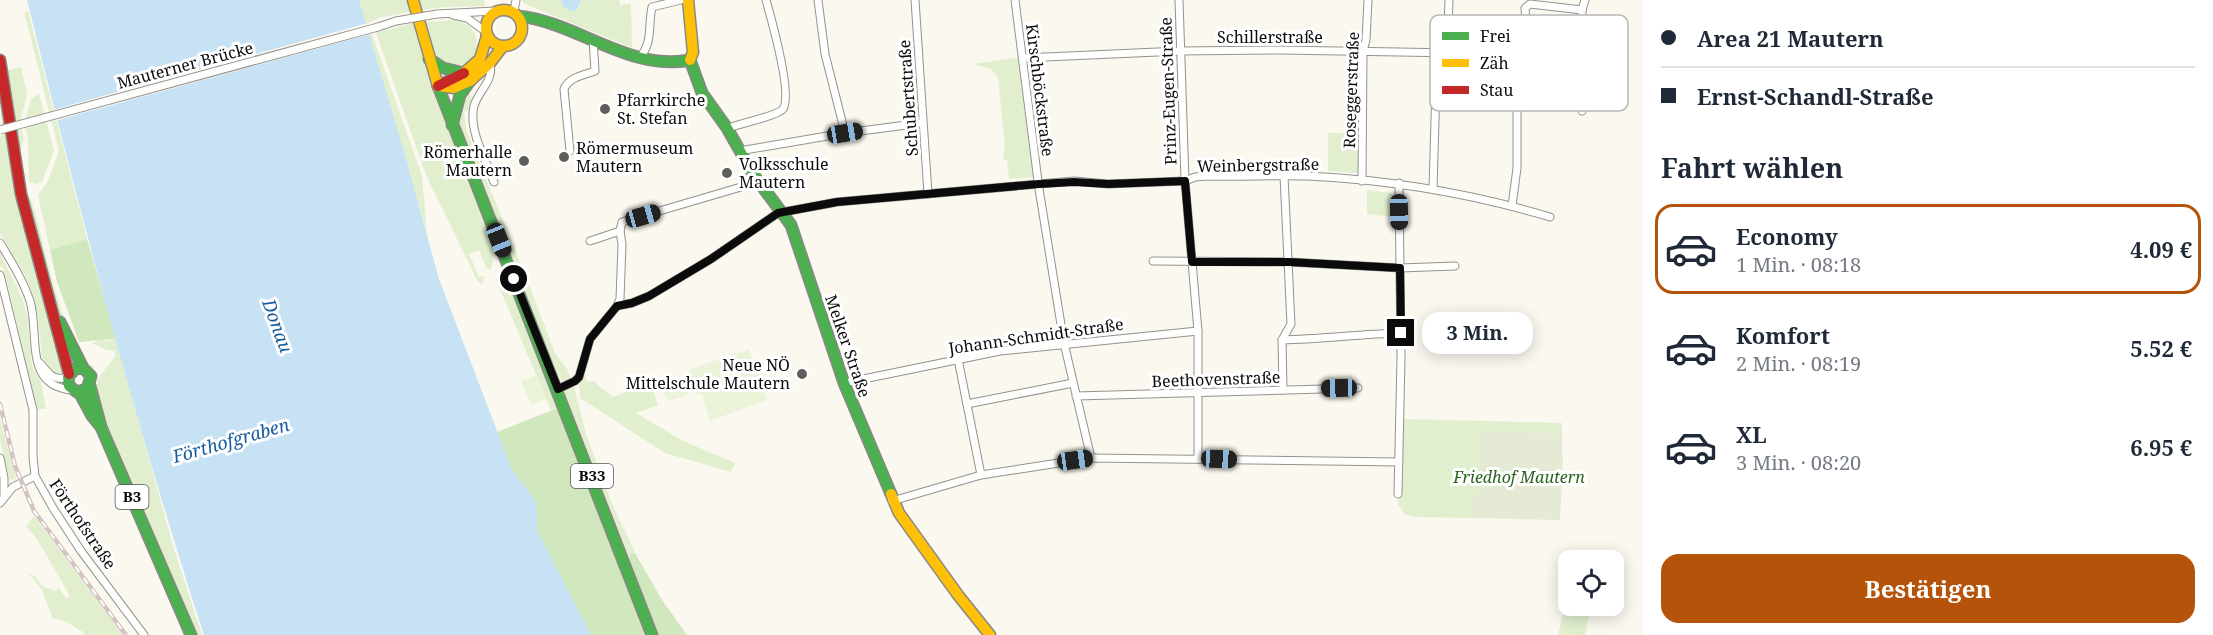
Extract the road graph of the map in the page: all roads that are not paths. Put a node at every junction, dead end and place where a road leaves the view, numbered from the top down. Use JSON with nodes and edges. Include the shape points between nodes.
{"nodes":[{"id":1,"x":413,"y":0,"type":"edge"},
{"id":2,"x":516,"y":0,"type":"edge"},
{"id":3,"x":681,"y":0,"type":"edge"},
{"id":4,"x":688,"y":0,"type":"edge"},
{"id":5,"x":766,"y":0,"type":"edge"},
{"id":6,"x":818,"y":0,"type":"edge"},
{"id":7,"x":915,"y":0,"type":"edge"},
{"id":8,"x":1015,"y":0,"type":"edge"},
{"id":9,"x":1179,"y":0,"type":"edge"},
{"id":10,"x":1368,"y":0,"type":"edge"},
{"id":11,"x":1449,"y":0,"type":"edge"},
{"id":12,"x":1585,"y":0,"type":"edge"},
{"id":13,"x":1582,"y":10,"type":"junction"},
{"id":14,"x":495,"y":11,"type":"junction"},
{"id":15,"x":439,"y":14,"type":"junction"},
{"id":16,"x":516,"y":14,"type":"junction"},
{"id":17,"x":1448,"y":15,"type":"edge"},
{"id":18,"x":1527,"y":15,"type":"edge"},
{"id":19,"x":1582,"y":15,"type":"edge"},
{"id":20,"x":523,"y":27,"type":"junction"},
{"id":21,"x":567,"y":30,"type":"junction"},
{"id":22,"x":486,"y":34,"type":"junction"},
{"id":23,"x":593,"y":39,"type":"junction"},
{"id":24,"x":503,"y":46,"type":"junction"},
{"id":25,"x":1180,"y":51,"type":"junction"},
{"id":26,"x":1363,"y":51,"type":"junction"},
{"id":27,"x":1430,"y":53,"type":"edge"},
{"id":28,"x":640,"y":57,"type":"junction"},
{"id":29,"x":1023,"y":58,"type":"junction"},
{"id":30,"x":429,"y":59,"type":"junction"},
{"id":31,"x":0,"y":60,"type":"edge"},
{"id":32,"x":690,"y":60,"type":"junction"},
{"id":33,"x":490,"y":63,"type":"junction"},
{"id":34,"x":467,"y":77,"type":"junction"},
{"id":35,"x":438,"y":86,"type":"junction"},
{"id":36,"x":481,"y":92,"type":"junction"},
{"id":37,"x":1435,"y":111,"type":"edge"},
{"id":38,"x":1517,"y":111,"type":"edge"},
{"id":39,"x":922,"y":123,"type":"junction"},
{"id":40,"x":452,"y":125,"type":"junction"},
{"id":41,"x":727,"y":128,"type":"junction"},
{"id":42,"x":0,"y":130,"type":"edge"},
{"id":43,"x":845,"y":133,"type":"junction"},
{"id":44,"x":570,"y":151,"type":"dead end"},
{"id":45,"x":739,"y":151,"type":"junction"},
{"id":46,"x":1284,"y":176,"type":"junction"},
{"id":47,"x":1362,"y":180,"type":"junction"},
{"id":48,"x":1185,"y":181,"type":"junction"},
{"id":49,"x":758,"y":182,"type":"junction"},
{"id":50,"x":494,"y":183,"type":"dead end"},
{"id":51,"x":1399,"y":183,"type":"junction"},
{"id":52,"x":1039,"y":184,"type":"junction"},
{"id":53,"x":1433,"y":188,"type":"junction"},
{"id":54,"x":928,"y":194,"type":"junction"},
{"id":55,"x":1512,"y":206,"type":"junction"},
{"id":56,"x":784,"y":213,"type":"junction"},
{"id":57,"x":1550,"y":217,"type":"dead end"},
{"id":58,"x":620,"y":231,"type":"junction"},
{"id":59,"x":590,"y":241,"type":"dead end"},
{"id":60,"x":0,"y":243,"type":"edge"},
{"id":61,"x":1154,"y":261,"type":"dead end"},
{"id":62,"x":1192,"y":262,"type":"junction"},
{"id":63,"x":1289,"y":262,"type":"junction"},
{"id":64,"x":1455,"y":266,"type":"dead end"},
{"id":65,"x":1400,"y":268,"type":"junction"},
{"id":66,"x":0,"y":276,"type":"edge"},
{"id":67,"x":46,"y":290,"type":"junction"},
{"id":68,"x":617,"y":306,"type":"junction"},
{"id":69,"x":1198,"y":331,"type":"junction"},
{"id":70,"x":1401,"y":333,"type":"junction"},
{"id":71,"x":1282,"y":340,"type":"junction"},
{"id":72,"x":1064,"y":343,"type":"junction"},
{"id":73,"x":37,"y":358,"type":"junction"},
{"id":74,"x":958,"y":358,"type":"junction"},
{"id":75,"x":83,"y":368,"type":"junction"},
{"id":76,"x":69,"y":375,"type":"junction"},
{"id":77,"x":844,"y":383,"type":"junction"},
{"id":78,"x":1073,"y":383,"type":"junction"},
{"id":79,"x":90,"y":386,"type":"junction"},
{"id":80,"x":1358,"y":388,"type":"dead end"},
{"id":81,"x":558,"y":389,"type":"junction"},
{"id":82,"x":1283,"y":390,"type":"junction"},
{"id":83,"x":75,"y":391,"type":"junction"},
{"id":84,"x":1198,"y":393,"type":"junction"},
{"id":85,"x":1076,"y":396,"type":"junction"},
{"id":86,"x":967,"y":404,"type":"junction"},
{"id":87,"x":100,"y":427,"type":"junction"},
{"id":88,"x":0,"y":458,"type":"edge"},
{"id":89,"x":1091,"y":458,"type":"junction"},
{"id":90,"x":1198,"y":458,"type":"junction"},
{"id":91,"x":1399,"y":462,"type":"junction"},
{"id":92,"x":981,"y":475,"type":"junction"},
{"id":93,"x":35,"y":476,"type":"junction"},
{"id":94,"x":1398,"y":494,"type":"dead end"},
{"id":95,"x":2,"y":500,"type":"edge"},
{"id":96,"x":892,"y":501,"type":"junction"},
{"id":97,"x":144,"y":635,"type":"edge"},
{"id":98,"x":191,"y":635,"type":"edge"},
{"id":99,"x":652,"y":635,"type":"edge"},
{"id":100,"x":990,"y":635,"type":"edge"}],
"edges":[{"from":1,"to":30,"type":"main road","number":"B33"},
{"from":2,"to":16,"type":"street"},
{"from":3,"to":28,"type":"street","via":[[652,7],[650,36]]},
{"from":4,"to":32,"type":"main road","via":[[693,52]]},
{"from":5,"to":41,"type":"street","via":[[783,70],[785,104],[780,112]]},
{"from":6,"to":43,"type":"street","via":[[825,54]]},
{"from":7,"to":39,"type":"street","name":"Schubertstraße"},
{"from":8,"to":29,"type":"street","name":"Kirschböckstraße"},
{"from":9,"to":25,"type":"street","name":"Prinz-Eugen-Straße"},
{"from":10,"to":26,"type":"street","name":"Roseggerstraße"},
{"from":11,"to":17,"type":"street"},
{"from":12,"to":13,"type":"street"},
{"from":13,"to":18,"type":"street","via":[[1527,5]]},
{"from":13,"to":19,"type":"street"},
{"from":14,"to":15,"type":"street","name":"Mauterner Brücke"},
{"from":14,"to":16,"type":"main road"},
{"from":14,"to":22,"type":"main road","via":[[487,20]]},
{"from":15,"to":22,"type":"street","via":[[467,18]]},
{"from":15,"to":42,"type":"street","name":"Mauterner Brücke","bridge":true,"via":[[396,21]]},
{"from":16,"to":20,"type":"main road"},
{"from":16,"to":21,"type":"main road"},
{"from":20,"to":21,"type":"main road"},
{"from":20,"to":24,"type":"main road","via":[[516,41]]},
{"from":21,"to":23,"type":"main road"},
{"from":22,"to":24,"type":"main road"},
{"from":22,"to":34,"type":"main road","via":[[480,59]]},
{"from":23,"to":28,"type":"main road"},
{"from":23,"to":44,"type":"street","via":[[595,71],[571,79],[564,89]]},
{"from":24,"to":33,"type":"main road"},
{"from":25,"to":26,"type":"street","name":"Schillerstraße"},
{"from":25,"to":29,"type":"street","name":"Schillerstraße"},
{"from":25,"to":48,"type":"street","name":"Prinz-Eugen-Straße"},
{"from":26,"to":27,"type":"street","name":"Schillerstraße"},
{"from":26,"to":47,"type":"street","name":"Roseggerstraße"},
{"from":28,"to":32,"type":"main road","via":[[670,63]]},
{"from":29,"to":52,"type":"street","name":"Kirschböckstraße"},
{"from":30,"to":34,"type":"main road"},
{"from":30,"to":35,"type":"main road","number":"B33"},
{"from":31,"to":67,"type":"main road","number":"B3","via":[[21,194]]},
{"from":32,"to":41,"type":"main road","name":"Melker Straße","via":[[702,93]]},
{"from":33,"to":34,"type":"main road"},
{"from":33,"to":36,"type":"street","via":[[490,78]]},
{"from":34,"to":35,"type":"main road"},
{"from":34,"to":36,"type":"street"},
{"from":34,"to":40,"type":"main road"},
{"from":35,"to":40,"type":"main road","number":"B33"},
{"from":36,"to":50,"type":"street","via":[[474,108],[474,123]]},
{"from":37,"to":53,"type":"street"},
{"from":38,"to":55,"type":"street"},
{"from":39,"to":43,"type":"street"},
{"from":39,"to":54,"type":"street","name":"Schubertstraße"},
{"from":40,"to":81,"type":"main road","number":"B33"},
{"from":41,"to":45,"type":"main road","name":"Melker Straße"},
{"from":43,"to":45,"type":"street"},
{"from":45,"to":49,"type":"main road","name":"Melker Straße"},
{"from":46,"to":47,"type":"street","name":"Weinbergstraße"},
{"from":46,"to":48,"type":"street","name":"Weinbergstraße","via":[[1207,176]]},
{"from":46,"to":63,"type":"street"},
{"from":47,"to":51,"type":"street","name":"Weinbergstraße"},
{"from":48,"to":52,"type":"street","name":"Weinbergstraße"},
{"from":48,"to":62,"type":"street","name":"Prinz-Eugen-Straße"},
{"from":49,"to":56,"type":"main road","name":"Melker Straße"},
{"from":49,"to":58,"type":"street","via":[[622,222]]},
{"from":51,"to":53,"type":"street","name":"Weinbergstraße"},
{"from":51,"to":65,"type":"street"},
{"from":52,"to":54,"type":"street","name":"Weinbergstraße"},
{"from":52,"to":72,"type":"street","name":"Kirschböckstraße"},
{"from":53,"to":55,"type":"street","name":"Weinbergstraße"},
{"from":54,"to":56,"type":"street","name":"Weinbergstraße","via":[[837,202]]},
{"from":55,"to":57,"type":"street","name":"Weinbergstraße"},
{"from":56,"to":68,"type":"street","name":"Weinbergstraße","via":[[776,214],[649,296]]},
{"from":56,"to":77,"type":"main road","name":"Melker Straße","via":[[803,256]]},
{"from":58,"to":59,"type":"street"},
{"from":58,"to":68,"type":"street","via":[[622,263]]},
{"from":60,"to":73,"type":"street","via":[[29,298]]},
{"from":61,"to":62,"type":"street"},
{"from":62,"to":63,"type":"street"},
{"from":62,"to":69,"type":"street","name":"Prinz-Eugen-Straße"},
{"from":63,"to":65,"type":"street"},
{"from":63,"to":71,"type":"street","via":[[1291,324]]},
{"from":64,"to":65,"type":"street"},
{"from":65,"to":70,"type":"street"},
{"from":66,"to":93,"type":"street","name":"Förthofstraße","via":[[33,410]]},
{"from":67,"to":75,"type":"main road","number":"B3"},
{"from":67,"to":76,"type":"main road","number":"B3"},
{"from":68,"to":81,"type":"street","via":[[590,339],[579,377]]},
{"from":69,"to":72,"type":"street","name":"Johann-Schmidt-Straße"},
{"from":69,"to":84,"type":"street","name":"Prinz-Eugen-Straße"},
{"from":70,"to":71,"type":"street"},
{"from":70,"to":91,"type":"street"},
{"from":71,"to":82,"type":"street"},
{"from":72,"to":74,"type":"street","name":"Johann-Schmidt-Straße"},
{"from":72,"to":78,"type":"street","name":"Kirschböckstraße"},
{"from":73,"to":76,"type":"street","via":[[50,376],[60,379]]},
{"from":73,"to":83,"type":"street","via":[[49,383]]},
{"from":74,"to":77,"type":"street","name":"Johann-Schmidt-Straße"},
{"from":74,"to":86,"type":"street"},
{"from":75,"to":76,"type":"main road"},
{"from":75,"to":79,"type":"main road","number":"B3","via":[[91,376]]},
{"from":76,"to":83,"type":"main road","number":"B3","via":[[68,383]]},
{"from":77,"to":96,"type":"main road","name":"Melker Straße"},
{"from":78,"to":85,"type":"street","name":"Kirschböckstraße"},
{"from":78,"to":86,"type":"street"},
{"from":79,"to":83,"type":"main road","via":[[85,391]]},
{"from":79,"to":87,"type":"main road","number":"B3"},
{"from":80,"to":82,"type":"street","name":"Beethovenstraße"},
{"from":81,"to":99,"type":"main road","number":"B33"},
{"from":82,"to":84,"type":"street","name":"Beethovenstraße"},
{"from":83,"to":87,"type":"main road","number":"B3"},
{"from":84,"to":85,"type":"street","name":"Beethovenstraße"},
{"from":84,"to":90,"type":"street","name":"Prinz-Eugen-Straße"},
{"from":85,"to":89,"type":"street","name":"Kirschböckstraße"},
{"from":86,"to":92,"type":"street"},
{"from":87,"to":98,"type":"main road","number":"B3"},
{"from":88,"to":95,"type":"street","via":[[4,478]]},
{"from":89,"to":90,"type":"street"},
{"from":89,"to":92,"type":"street"},
{"from":90,"to":91,"type":"street"},
{"from":91,"to":94,"type":"street"},
{"from":92,"to":96,"type":"street"},
{"from":93,"to":95,"type":"street","via":[[13,487]]},
{"from":93,"to":97,"type":"street","name":"Förthofstraße","via":[[81,551]]},
{"from":96,"to":100,"type":"main road","name":"Melker Straße","via":[[921,546]]}]}
